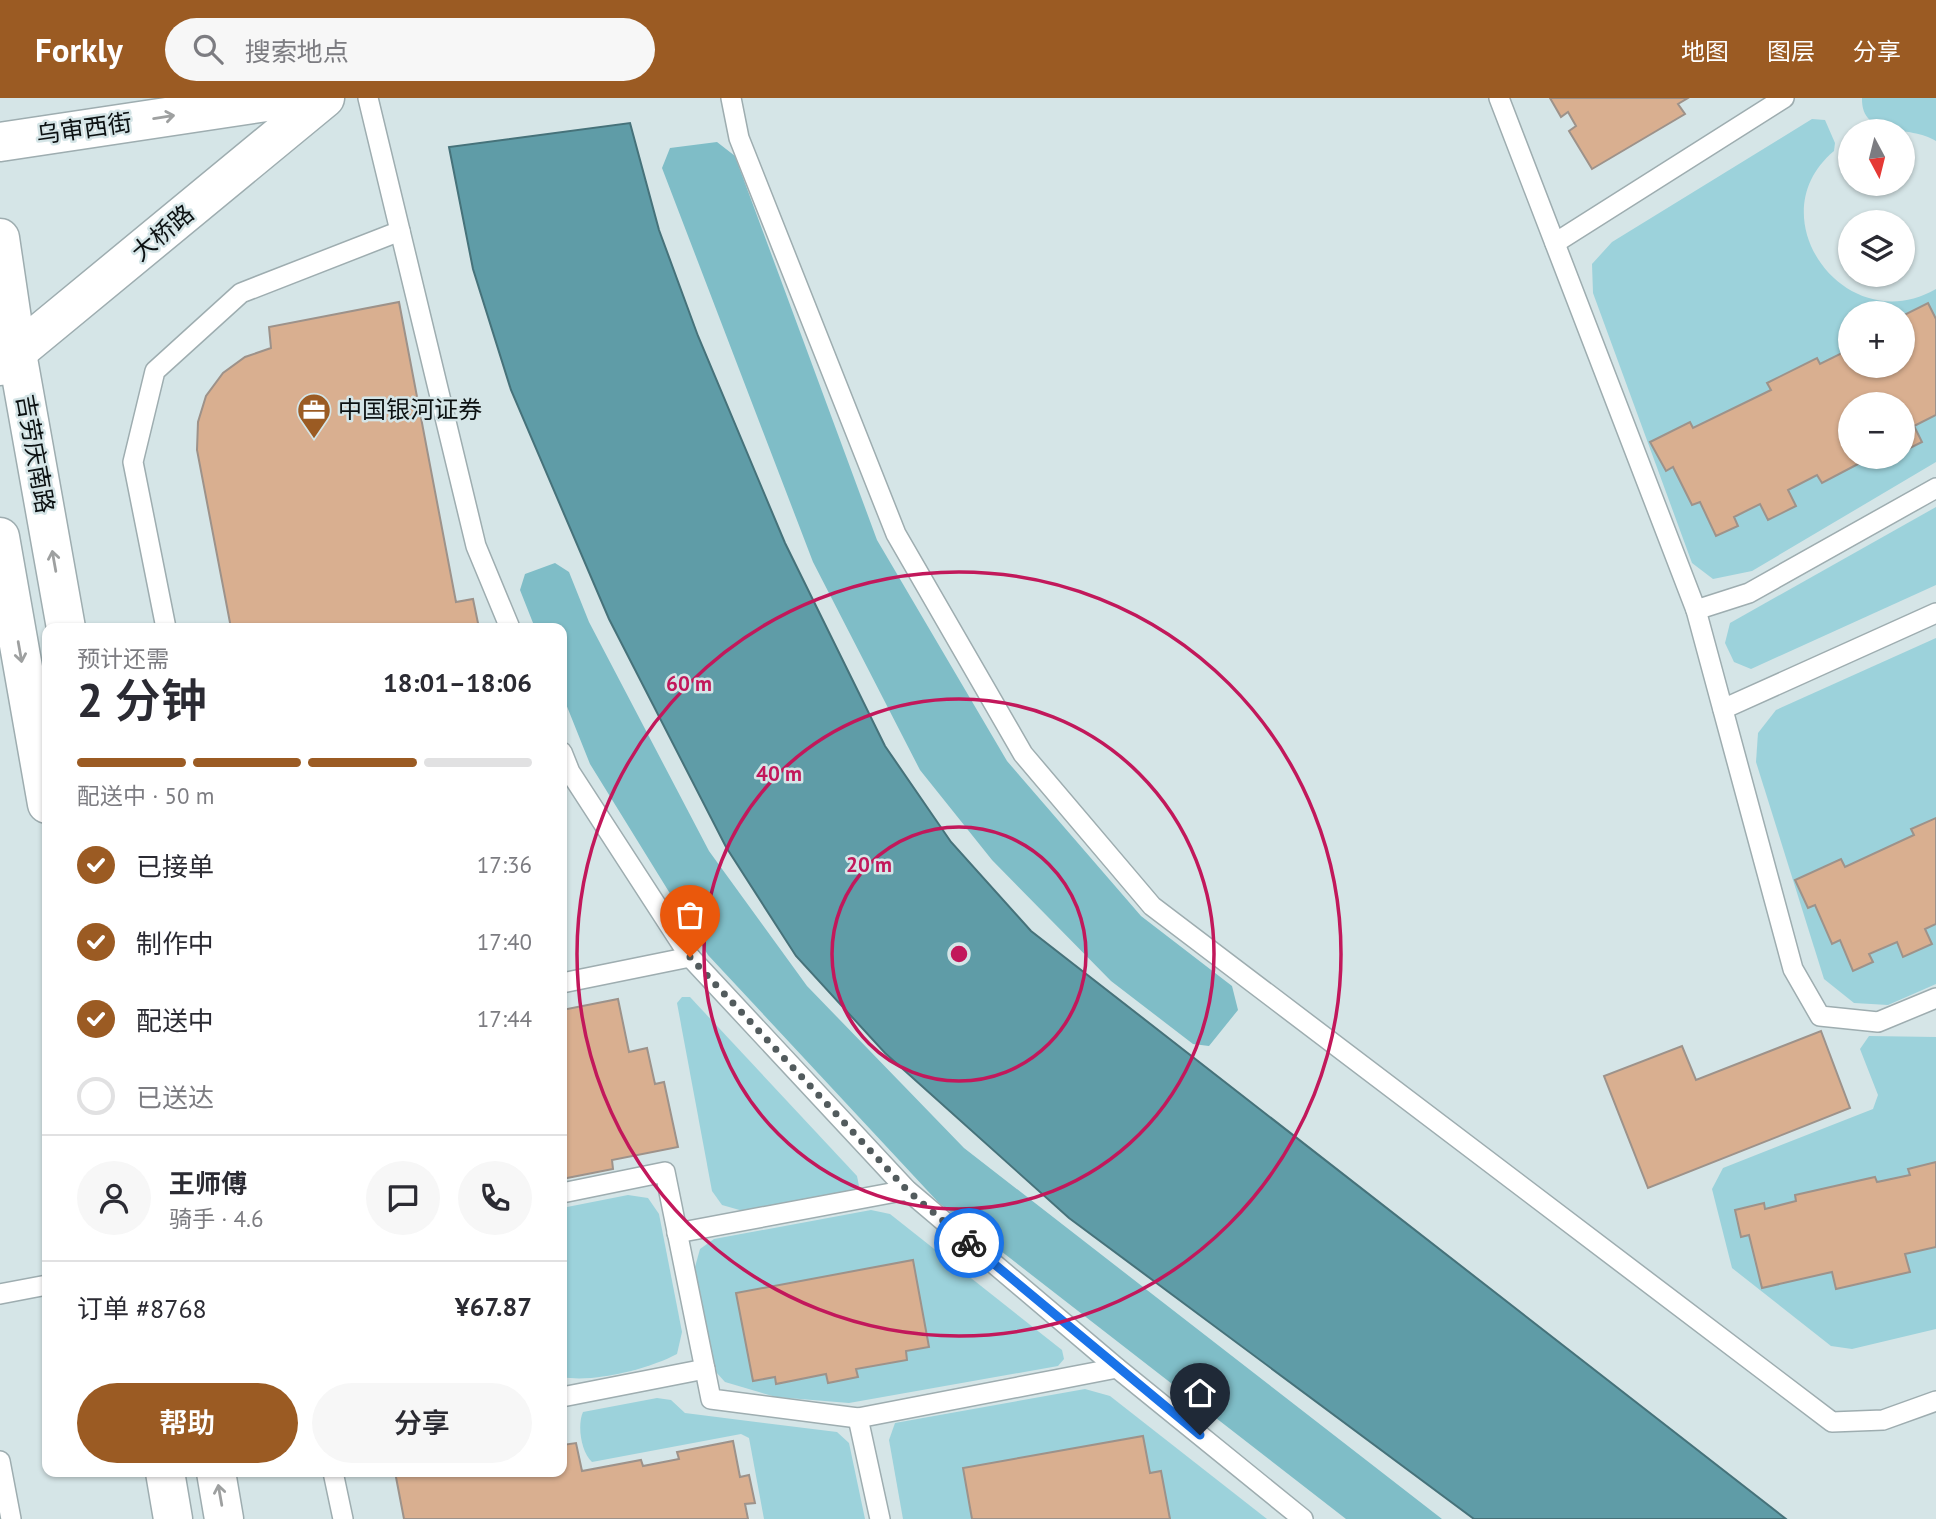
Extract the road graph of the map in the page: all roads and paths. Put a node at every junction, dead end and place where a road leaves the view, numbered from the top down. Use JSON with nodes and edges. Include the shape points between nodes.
{"nodes":[{"id":1,"x":293,"y":98,"type":"edge"},
{"id":2,"x":325,"y":98,"type":"edge"},
{"id":3,"x":368,"y":98,"type":"edge"},
{"id":4,"x":731,"y":98,"type":"edge"},
{"id":5,"x":1499,"y":98,"type":"edge"},
{"id":6,"x":1784,"y":98,"type":"edge"},
{"id":7,"x":0,"y":142,"type":"edge"},
{"id":8,"x":400,"y":230,"type":"junction"},
{"id":9,"x":0,"y":238,"type":"edge"},
{"id":10,"x":1555,"y":243,"type":"junction"},
{"id":11,"x":8,"y":359,"type":"edge"},
{"id":12,"x":1936,"y":488,"type":"edge"},
{"id":13,"x":0,"y":537,"type":"edge"},
{"id":14,"x":1696,"y":610,"type":"junction"},
{"id":15,"x":1936,"y":613,"type":"edge"},
{"id":16,"x":65,"y":623,"type":"edge"},
{"id":17,"x":165,"y":623,"type":"edge"},
{"id":18,"x":508,"y":623,"type":"edge"},
{"id":19,"x":1723,"y":709,"type":"junction"},
{"id":20,"x":567,"y":764,"type":"edge"},
{"id":21,"x":42,"y":776,"type":"edge"},
{"id":22,"x":690,"y":957,"type":"junction"},
{"id":23,"x":567,"y":982,"type":"edge"},
{"id":24,"x":1936,"y":998,"type":"edge"},
{"id":25,"x":907,"y":1190,"type":"junction"},
{"id":26,"x":567,"y":1192,"type":"edge"},
{"id":27,"x":677,"y":1233,"type":"junction"},
{"id":28,"x":42,"y":1286,"type":"edge"},
{"id":29,"x":0,"y":1294,"type":"edge"},
{"id":30,"x":1117,"y":1368,"type":"junction"},
{"id":31,"x":705,"y":1369,"type":"junction"},
{"id":32,"x":567,"y":1396,"type":"edge"},
{"id":33,"x":1936,"y":1401,"type":"edge"},
{"id":34,"x":858,"y":1418,"type":"junction"},
{"id":35,"x":0,"y":1461,"type":"edge"},
{"id":36,"x":166,"y":1477,"type":"edge"},
{"id":37,"x":217,"y":1477,"type":"edge"},
{"id":38,"x":335,"y":1477,"type":"edge"},
{"id":39,"x":12,"y":1519,"type":"edge"},
{"id":40,"x":173,"y":1519,"type":"edge"},
{"id":41,"x":224,"y":1519,"type":"edge"},
{"id":42,"x":343,"y":1519,"type":"edge"},
{"id":43,"x":880,"y":1519,"type":"edge"},
{"id":44,"x":1303,"y":1519,"type":"edge"}],
"edges":[{"from":7,"to":1,"type":"main road","name":"乌审西街","one_way":true},
{"from":2,"to":11,"type":"main road","name":"大桥路"},
{"from":3,"to":8,"type":"lane"},
{"from":4,"to":33,"type":"lane","via":[[739,138],[896,534],[1023,754],[1152,906],[1832,1422],[1883,1420]]},
{"from":5,"to":10,"type":"lane"},
{"from":6,"to":10,"type":"lane"},
{"from":8,"to":17,"type":"lane","via":[[241,293],[155,371],[133,462]]},
{"from":8,"to":18,"type":"lane","via":[[476,546]]},
{"from":9,"to":11,"type":"main road","name":"吉劳庆南路"},
{"from":10,"to":14,"type":"lane"},
{"from":16,"to":11,"type":"main road","name":"吉劳庆南路","one_way":true},
{"from":12,"to":14,"type":"lane","via":[[1749,593]]},
{"from":13,"to":21,"type":"main road","one_way":true},
{"from":14,"to":19,"type":"lane"},
{"from":15,"to":19,"type":"lane"},
{"from":19,"to":24,"type":"lane","via":[[1793,969],[1821,1016],[1878,1022]]},
{"from":20,"to":22,"type":"lane"},
{"from":22,"to":23,"type":"lane"},
{"from":22,"to":25,"type":"lane"},
{"from":25,"to":27,"type":"lane"},
{"from":25,"to":30,"type":"lane"},
{"from":26,"to":27,"type":"lane","via":[[666,1172]]},
{"from":27,"to":31,"type":"lane"},
{"from":28,"to":29,"type":"lane"},
{"from":30,"to":34,"type":"lane"},
{"from":30,"to":44,"type":"lane"},
{"from":31,"to":32,"type":"lane"},
{"from":31,"to":34,"type":"lane","via":[[712,1399]]},
{"from":34,"to":43,"type":"lane"},
{"from":35,"to":39,"type":"lane"},
{"from":36,"to":40,"type":"main road"},
{"from":41,"to":37,"type":"main road","one_way":true},
{"from":38,"to":42,"type":"lane"}]}
